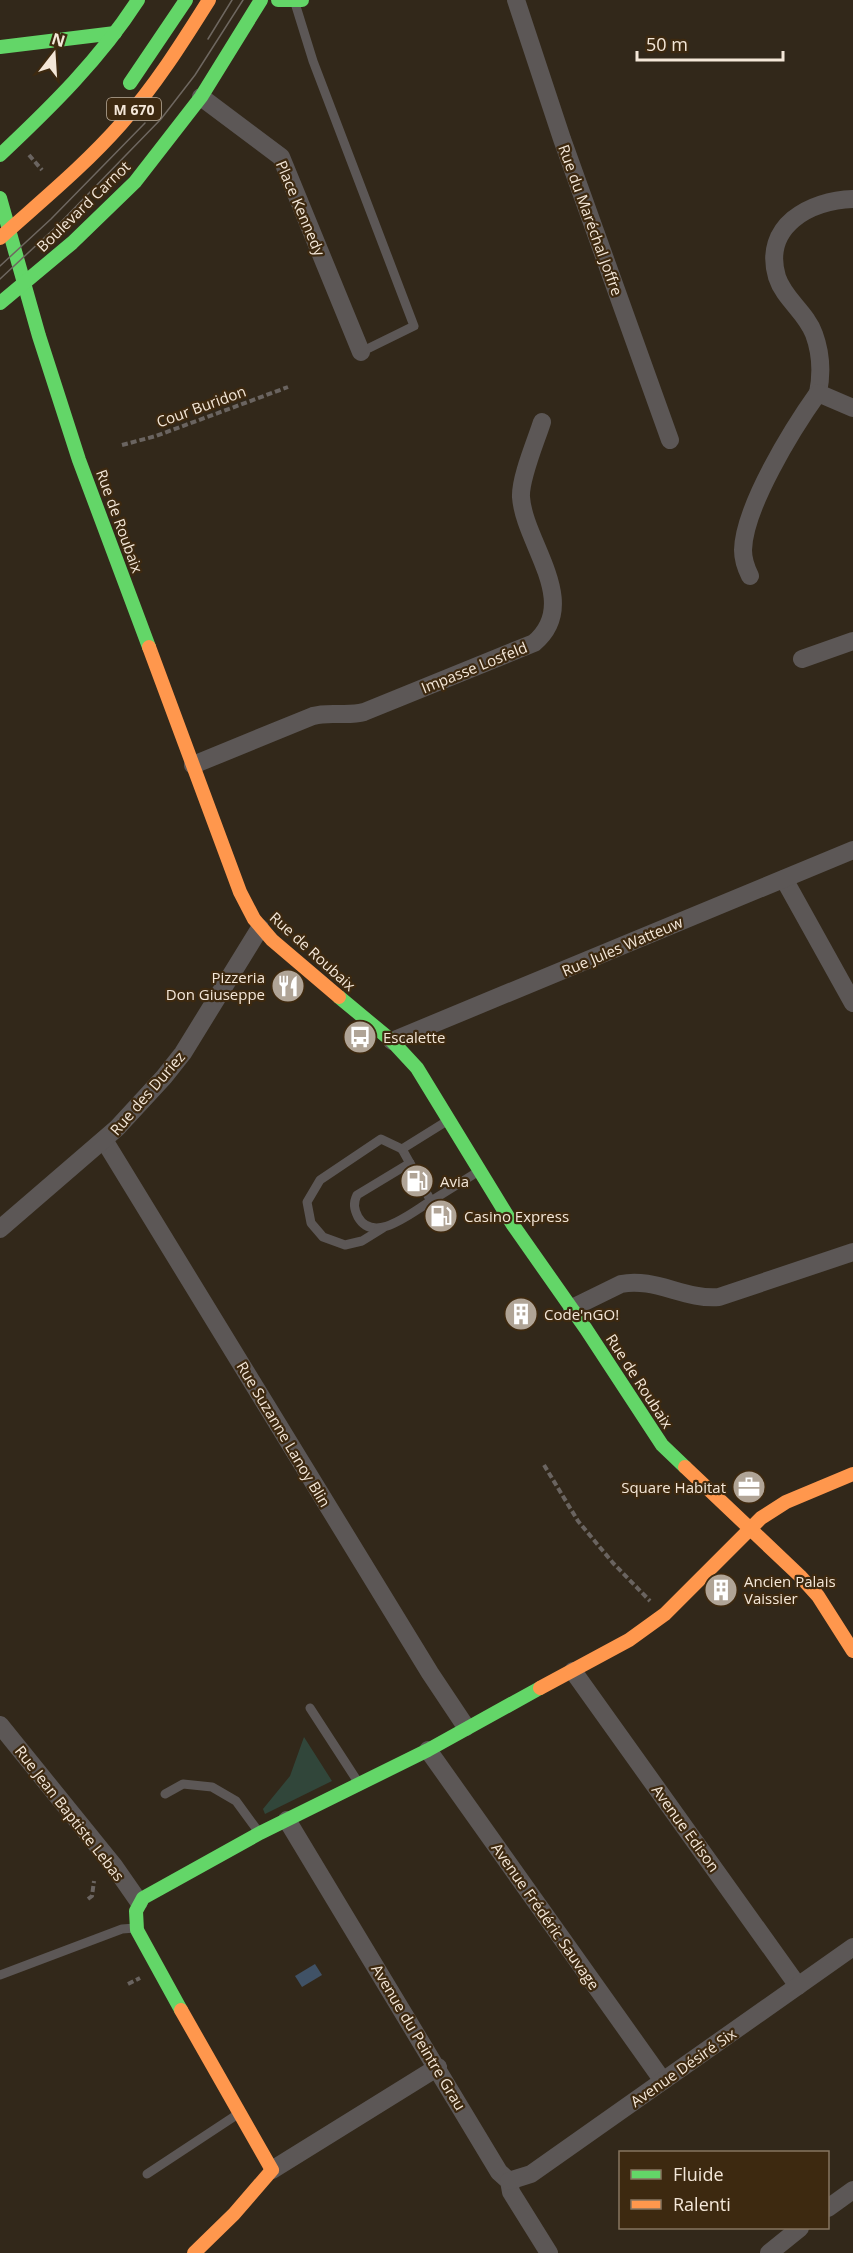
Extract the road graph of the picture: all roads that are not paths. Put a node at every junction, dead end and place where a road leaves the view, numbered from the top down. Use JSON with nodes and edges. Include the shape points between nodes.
{"nodes":[{"id":1,"x":138,"y":0,"type":"edge"},
{"id":2,"x":186,"y":0,"type":"edge"},
{"id":3,"x":209,"y":0,"type":"edge"},
{"id":4,"x":261,"y":0,"type":"edge"},
{"id":5,"x":278,"y":0,"type":"edge"},
{"id":6,"x":516,"y":0,"type":"edge"},
{"id":7,"x":298,"y":1,"type":"edge"},
{"id":8,"x":115,"y":33,"type":"junction"},
{"id":9,"x":0,"y":47,"type":"edge"},
{"id":10,"x":121,"y":95,"type":"dead end"},
{"id":11,"x":201,"y":97,"type":"junction"},
{"id":12,"x":0,"y":155,"type":"edge"},
{"id":13,"x":19,"y":198,"type":"dead end"},
{"id":14,"x":853,"y":199,"type":"edge"},
{"id":15,"x":1,"y":208,"type":"edge"},
{"id":16,"x":5,"y":234,"type":"edge"},
{"id":17,"x":25,"y":282,"type":"junction"},
{"id":18,"x":0,"y":303,"type":"edge"},
{"id":19,"x":361,"y":352,"type":"joint"},
{"id":20,"x":818,"y":393,"type":"junction"},
{"id":21,"x":853,"y":408,"type":"edge"},
{"id":22,"x":542,"y":422,"type":"dead end"},
{"id":23,"x":670,"y":440,"type":"dead end"},
{"id":24,"x":750,"y":576,"type":"dead end"},
{"id":25,"x":853,"y":641,"type":"edge"},
{"id":26,"x":802,"y":659,"type":"dead end"},
{"id":27,"x":193,"y":765,"type":"junction"},
{"id":28,"x":853,"y":850,"type":"edge"},
{"id":29,"x":784,"y":879,"type":"junction"},
{"id":30,"x":260,"y":928,"type":"junction"},
{"id":31,"x":853,"y":1003,"type":"edge"},
{"id":32,"x":392,"y":1041,"type":"junction"},
{"id":33,"x":449,"y":1120,"type":"junction"},
{"id":34,"x":104,"y":1140,"type":"junction"},
{"id":35,"x":402,"y":1149,"type":"junction"},
{"id":36,"x":410,"y":1163,"type":"junction"},
{"id":37,"x":479,"y":1171,"type":"junction"},
{"id":38,"x":431,"y":1201,"type":"junction"},
{"id":39,"x":0,"y":1228,"type":"edge"},
{"id":40,"x":383,"y":1228,"type":"junction"},
{"id":41,"x":853,"y":1252,"type":"edge"},
{"id":42,"x":572,"y":1308,"type":"junction"},
{"id":43,"x":853,"y":1474,"type":"edge"},
{"id":44,"x":749,"y":1528,"type":"junction"},
{"id":45,"x":853,"y":1651,"type":"edge"},
{"id":46,"x":573,"y":1671,"type":"junction"},
{"id":47,"x":310,"y":1708,"type":"dead end"},
{"id":48,"x":0,"y":1725,"type":"edge"},
{"id":49,"x":466,"y":1727,"type":"junction"},
{"id":50,"x":428,"y":1750,"type":"junction"},
{"id":51,"x":359,"y":1784,"type":"junction"},
{"id":52,"x":165,"y":1794,"type":"dead end"},
{"id":53,"x":287,"y":1820,"type":"junction"},
{"id":54,"x":260,"y":1833,"type":"junction"},
{"id":55,"x":139,"y":1902,"type":"junction"},
{"id":56,"x":135,"y":1928,"type":"junction"},
{"id":57,"x":853,"y":1947,"type":"edge"},
{"id":58,"x":0,"y":1975,"type":"edge"},
{"id":59,"x":798,"y":1986,"type":"junction"},
{"id":60,"x":438,"y":2067,"type":"junction"},
{"id":61,"x":663,"y":2081,"type":"junction"},
{"id":62,"x":240,"y":2113,"type":"junction"},
{"id":63,"x":272,"y":2170,"type":"junction"},
{"id":64,"x":147,"y":2175,"type":"dead end"},
{"id":65,"x":509,"y":2181,"type":"junction"},
{"id":66,"x":853,"y":2190,"type":"edge"},
{"id":67,"x":829,"y":2207,"type":"edge"},
{"id":68,"x":799,"y":2229,"type":"edge"},
{"id":69,"x":194,"y":2253,"type":"edge"},
{"id":70,"x":549,"y":2253,"type":"edge"},
{"id":71,"x":769,"y":2253,"type":"edge"}],
"edges":[{"from":1,"to":8,"type":"main road"},
{"from":2,"to":10,"type":"main road","number":"M 670"},
{"from":3,"to":16,"type":"main road","name":"Boulevard Carnot","number":"M 670","via":[[179,50],[135,108],[93,154]]},
{"from":4,"to":11,"type":"main road","name":"Boulevard Carnot"},
{"from":5,"to":7,"type":"main road"},
{"from":6,"to":23,"type":"street","name":"Rue du Maréchal Joffre"},
{"from":7,"to":19,"type":"lane","via":[[313,61],[414,326]]},
{"from":8,"to":9,"type":"main road"},
{"from":8,"to":12,"type":"main road","via":[[76,79]]},
{"from":11,"to":17,"type":"main road","name":"Boulevard Carnot","via":[[129,189]]},
{"from":11,"to":19,"type":"street","name":"Place Kennedy","via":[[281,157]]},
{"from":13,"to":15,"type":"main road"},
{"from":14,"to":20,"type":"street","via":[[824,202],[796,216],[785,227],[776,248],[777,277],[783,291],[807,320],[816,339],[820,358]]},
{"from":15,"to":16,"type":"main road","name":"Rue de Roubaix"},
{"from":16,"to":17,"type":"main road","name":"Rue de Roubaix"},
{"from":17,"to":18,"type":"main road","name":"Boulevard Carnot"},
{"from":17,"to":27,"type":"main road","name":"Rue de Roubaix","via":[[79,460]]},
{"from":20,"to":21,"type":"street"},
{"from":20,"to":24,"type":"street","via":[[790,435],[753,510],[743,552]]},
{"from":22,"to":27,"type":"street","name":"Impasse Losfeld","via":[[521,491],[524,512],[553,592],[547,628],[534,643],[364,712],[313,716]]},
{"from":25,"to":26,"type":"street"},
{"from":27,"to":30,"type":"main road","name":"Rue de Roubaix","via":[[240,892]]},
{"from":28,"to":29,"type":"street","name":"Rue Jules Watteuw"},
{"from":29,"to":31,"type":"street"},
{"from":29,"to":32,"type":"street","name":"Rue Jules Watteuw"},
{"from":30,"to":32,"type":"main road","name":"Rue de Roubaix"},
{"from":30,"to":34,"type":"street","name":"Rue des Duriez","via":[[175,1064]]},
{"from":32,"to":33,"type":"main road","name":"Rue de Roubaix","via":[[417,1068]]},
{"from":33,"to":35,"type":"lane"},
{"from":33,"to":37,"type":"main road","name":"Rue de Roubaix"},
{"from":34,"to":39,"type":"street","name":"Rue des Duriez"},
{"from":34,"to":49,"type":"street","name":"Rue Suzanne Lanoy Blin"},
{"from":35,"to":36,"type":"lane"},
{"from":35,"to":40,"type":"lane","via":[[381,1139],[320,1180],[307,1202],[311,1223],[323,1237],[345,1245],[362,1241]]},
{"from":36,"to":38,"type":"lane"},
{"from":36,"to":40,"type":"lane","via":[[357,1195],[354,1201],[362,1223],[371,1229]]},
{"from":37,"to":38,"type":"lane"},
{"from":37,"to":42,"type":"main road","name":"Rue de Roubaix"},
{"from":38,"to":40,"type":"lane"},
{"from":41,"to":42,"type":"street","via":[[719,1297],[628,1282]]},
{"from":42,"to":44,"type":"main road","name":"Rue de Roubaix","via":[[662,1445]]},
{"from":43,"to":44,"type":"main road","via":[[786,1502]]},
{"from":44,"to":45,"type":"main road","name":"Rue de Roubaix","via":[[818,1596]]},
{"from":44,"to":46,"type":"main road","via":[[664,1614],[640,1633]]},
{"from":46,"to":49,"type":"main road"},
{"from":46,"to":59,"type":"street","name":"Avenue Edison"},
{"from":47,"to":51,"type":"lane"},
{"from":48,"to":55,"type":"street","name":"Rue Jean Baptiste Lebas"},
{"from":49,"to":50,"type":"main road"},
{"from":50,"to":51,"type":"main road"},
{"from":50,"to":61,"type":"street","name":"Avenue Frédéric Sauvage"},
{"from":51,"to":53,"type":"main road"},
{"from":52,"to":54,"type":"lane","via":[[183,1784],[212,1786],[236,1801]]},
{"from":53,"to":54,"type":"main road"},
{"from":53,"to":60,"type":"street","name":"Avenue du Peintre Grau"},
{"from":54,"to":55,"type":"main road"},
{"from":55,"to":56,"type":"main road"},
{"from":56,"to":58,"type":"lane","via":[[123,1929]]},
{"from":56,"to":62,"type":"main road"},
{"from":57,"to":59,"type":"street","name":"Avenue Désiré Six"},
{"from":59,"to":61,"type":"street","name":"Avenue Désiré Six"},
{"from":60,"to":63,"type":"street"},
{"from":60,"to":65,"type":"street","name":"Avenue du Peintre Grau","via":[[499,2172]]},
{"from":61,"to":65,"type":"street","name":"Avenue Désiré Six","via":[[531,2174]]},
{"from":62,"to":63,"type":"main road"},
{"from":62,"to":64,"type":"lane"},
{"from":63,"to":69,"type":"main road"},
{"from":65,"to":70,"type":"street","name":"Avenue du Peintre Grau","via":[[511,2192]]},
{"from":66,"to":67,"type":"street"},
{"from":68,"to":71,"type":"street"}]}
